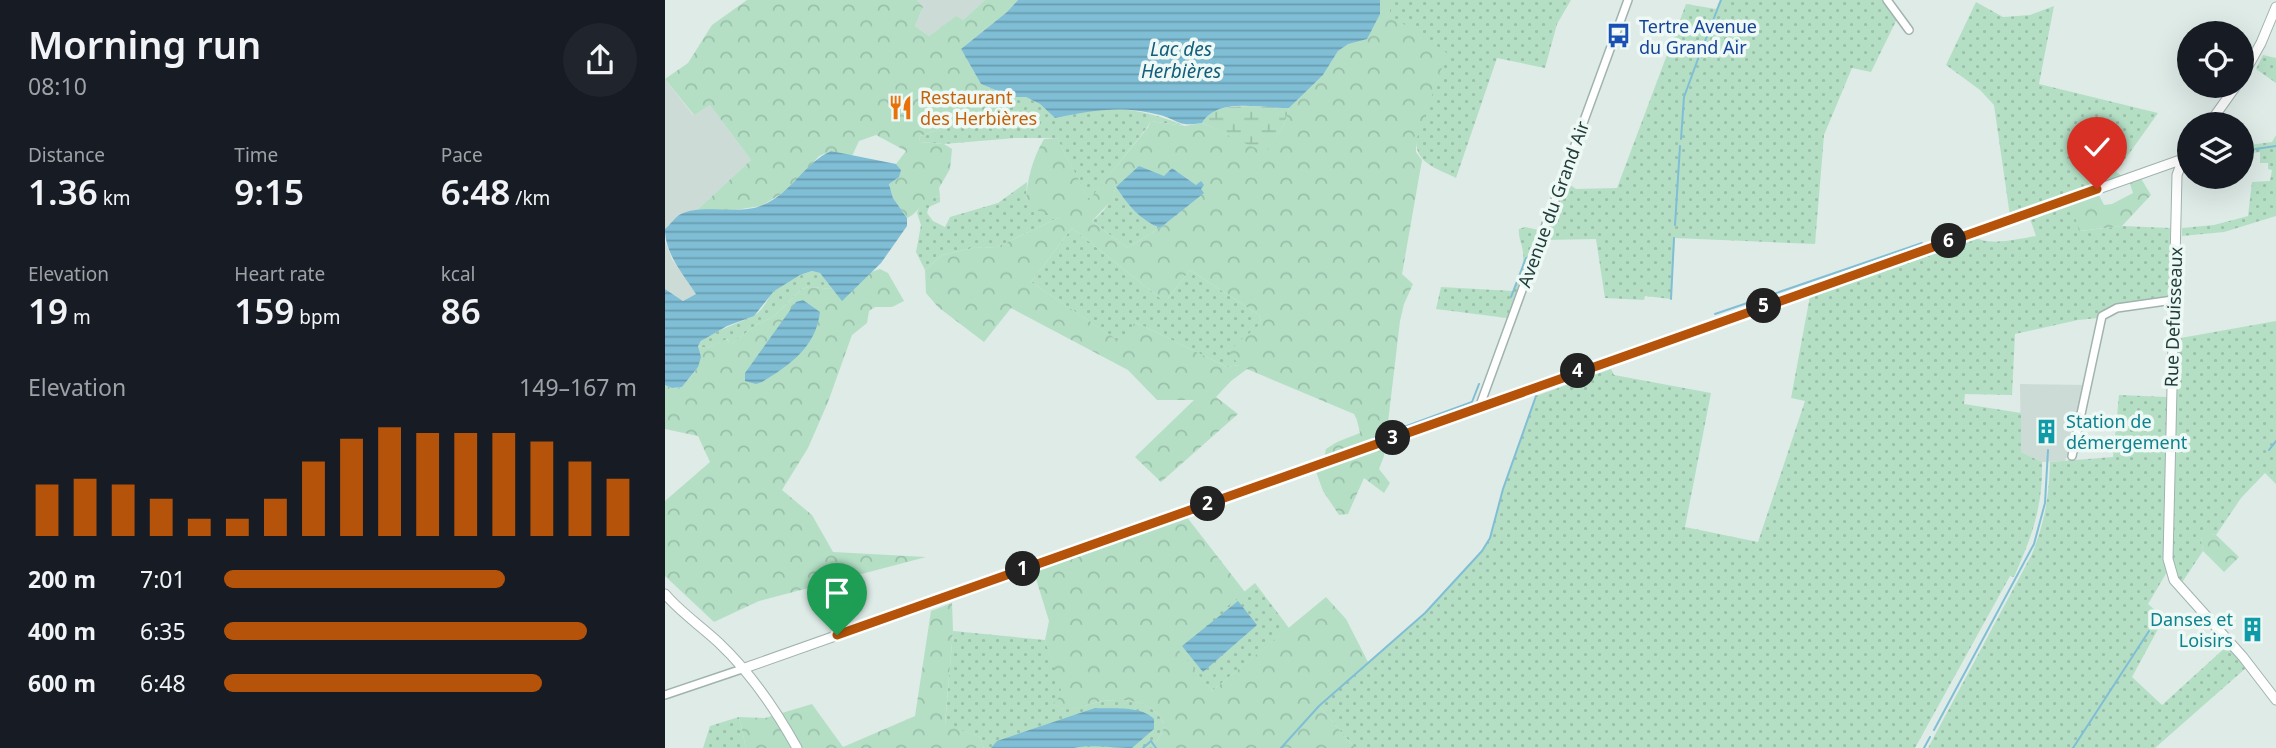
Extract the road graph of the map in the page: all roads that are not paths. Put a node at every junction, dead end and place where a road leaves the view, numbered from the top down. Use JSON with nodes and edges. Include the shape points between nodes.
{"nodes":[{"id":1,"x":1628,"y":0,"type":"edge"},
{"id":2,"x":1887,"y":0,"type":"edge"},
{"id":3,"x":2276,"y":7,"type":"edge"},
{"id":4,"x":1909,"y":30,"type":"dead end"},
{"id":5,"x":2254,"y":56,"type":"edge"},
{"id":6,"x":2177,"y":158,"type":"edge"},
{"id":7,"x":2177,"y":176,"type":"edge"},
{"id":8,"x":2173,"y":300,"type":"junction"},
{"id":9,"x":1479,"y":408,"type":"junction"},
{"id":10,"x":2072,"y":456,"type":"dead end"},
{"id":11,"x":667,"y":599,"type":"edge"},
{"id":12,"x":742,"y":669,"type":"junction"},
{"id":13,"x":665,"y":695,"type":"edge"},
{"id":14,"x":2276,"y":700,"type":"edge"},
{"id":15,"x":797,"y":748,"type":"edge"}],
"edges":[{"from":1,"to":9,"type":"street","name":"Avenue du Grand Air"},
{"from":2,"to":4,"type":"street"},
{"from":3,"to":5,"type":"street"},
{"from":6,"to":9,"type":"street"},
{"from":7,"to":8,"type":"street","name":"Rue Defuisseaux"},
{"from":8,"to":10,"type":"street","via":[[2117,308],[2102,316]]},
{"from":8,"to":14,"type":"street","name":"Rue Defuisseaux","via":[[2171,570],[2186,595]]},
{"from":9,"to":12,"type":"street"},
{"from":11,"to":12,"type":"street"},
{"from":12,"to":13,"type":"street"},
{"from":12,"to":15,"type":"street","via":[[773,707]]}]}
